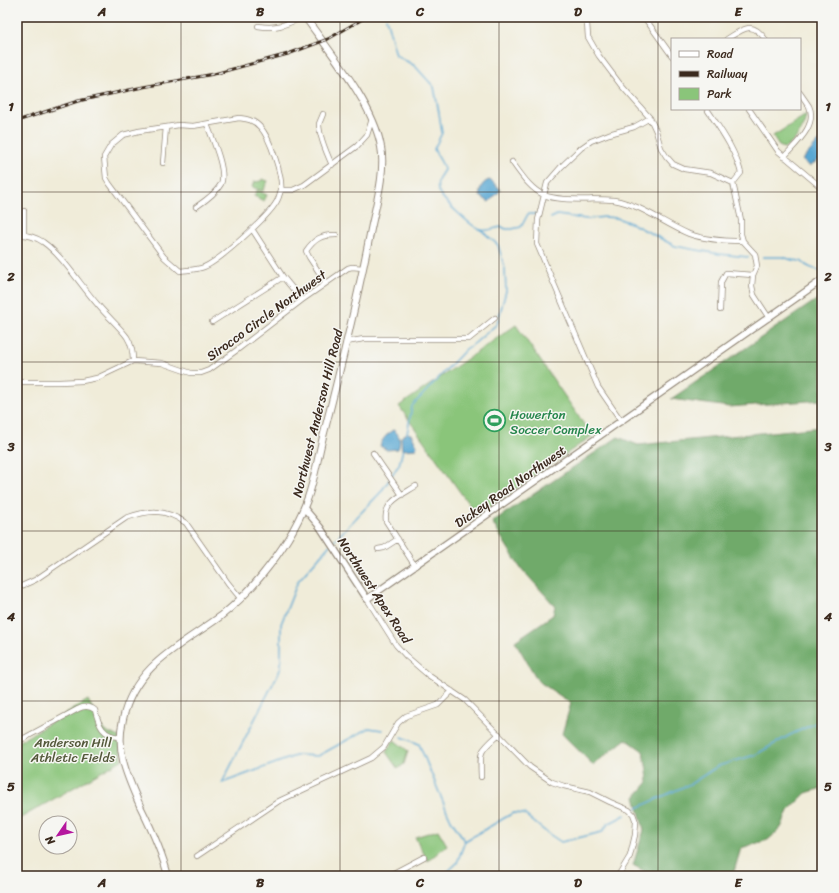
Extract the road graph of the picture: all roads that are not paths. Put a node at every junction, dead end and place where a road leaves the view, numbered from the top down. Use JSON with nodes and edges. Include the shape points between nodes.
{"nodes":[{"id":1,"x":304,"y":17,"type":"edge"},
{"id":2,"x":588,"y":17,"type":"edge"},
{"id":3,"x":644,"y":17,"type":"edge"},
{"id":4,"x":258,"y":26,"type":"dead end"},
{"id":5,"x":729,"y":38,"type":"edge"},
{"id":6,"x":764,"y":38,"type":"edge"},
{"id":7,"x":671,"y":55,"type":"edge"},
{"id":8,"x":801,"y":94,"type":"edge"},
{"id":9,"x":707,"y":110,"type":"edge"},
{"id":10,"x":750,"y":110,"type":"edge"},
{"id":11,"x":323,"y":114,"type":"dead end"},
{"id":12,"x":650,"y":118,"type":"junction"},
{"id":13,"x":372,"y":119,"type":"junction"},
{"id":14,"x":208,"y":124,"type":"junction"},
{"id":15,"x":166,"y":127,"type":"junction"},
{"id":16,"x":784,"y":157,"type":"junction"},
{"id":17,"x":512,"y":162,"type":"dead end"},
{"id":18,"x":163,"y":164,"type":"dead end"},
{"id":19,"x":332,"y":165,"type":"junction"},
{"id":20,"x":733,"y":183,"type":"junction"},
{"id":21,"x":822,"y":188,"type":"edge"},
{"id":22,"x":281,"y":190,"type":"junction"},
{"id":23,"x":544,"y":195,"type":"junction"},
{"id":24,"x":196,"y":207,"type":"dead end"},
{"id":25,"x":24,"y":211,"type":"dead end"},
{"id":26,"x":252,"y":229,"type":"junction"},
{"id":27,"x":24,"y":234,"type":"junction"},
{"id":28,"x":17,"y":235,"type":"edge"},
{"id":29,"x":336,"y":235,"type":"dead end"},
{"id":30,"x":743,"y":241,"type":"junction"},
{"id":31,"x":363,"y":268,"type":"junction"},
{"id":32,"x":753,"y":274,"type":"junction"},
{"id":33,"x":284,"y":277,"type":"junction"},
{"id":34,"x":822,"y":280,"type":"edge"},
{"id":35,"x":326,"y":283,"type":"junction"},
{"id":36,"x":302,"y":300,"type":"junction"},
{"id":37,"x":720,"y":310,"type":"dead end"},
{"id":38,"x":495,"y":318,"type":"dead end"},
{"id":39,"x":769,"y":318,"type":"junction"},
{"id":40,"x":212,"y":322,"type":"dead end"},
{"id":41,"x":346,"y":342,"type":"junction"},
{"id":42,"x":133,"y":361,"type":"junction"},
{"id":43,"x":17,"y":382,"type":"edge"},
{"id":44,"x":622,"y":422,"type":"junction"},
{"id":45,"x":373,"y":453,"type":"dead end"},
{"id":46,"x":416,"y":486,"type":"dead end"},
{"id":47,"x":402,"y":495,"type":"junction"},
{"id":48,"x":304,"y":508,"type":"junction"},
{"id":49,"x":398,"y":539,"type":"junction"},
{"id":50,"x":378,"y":549,"type":"dead end"},
{"id":51,"x":415,"y":566,"type":"junction"},
{"id":52,"x":17,"y":588,"type":"edge"},
{"id":53,"x":241,"y":599,"type":"junction"},
{"id":54,"x":367,"y":599,"type":"junction"},
{"id":55,"x":452,"y":691,"type":"junction"},
{"id":56,"x":499,"y":734,"type":"junction"},
{"id":57,"x":120,"y":738,"type":"junction"},
{"id":58,"x":17,"y":742,"type":"edge"},
{"id":59,"x":481,"y":777,"type":"dead end"},
{"id":60,"x":197,"y":856,"type":"dead end"},
{"id":61,"x":424,"y":857,"type":"dead end"},
{"id":62,"x":168,"y":876,"type":"edge"},
{"id":63,"x":388,"y":876,"type":"edge"},
{"id":64,"x":618,"y":876,"type":"edge"}],
"edges":[{"from":1,"to":4,"type":"street","via":[[272,28]]},
{"from":1,"to":13,"type":"main road","name":"Northwest Anderson Hill Road","via":[[355,89]]},
{"from":2,"to":12,"type":"street","via":[[588,37],[599,56]]},
{"from":3,"to":7,"type":"street"},
{"from":5,"to":6,"type":"street","via":[[744,28],[756,29]]},
{"from":8,"to":16,"type":"street","via":[[809,106],[810,122],[806,131]]},
{"from":9,"to":20,"type":"street","via":[[732,148],[740,166],[741,173]]},
{"from":10,"to":16,"type":"street","via":[[774,147]]},
{"from":11,"to":19,"type":"street","via":[[319,122]]},
{"from":12,"to":20,"type":"street","via":[[661,148],[673,164],[684,169],[711,173]]},
{"from":12,"to":23,"type":"street","via":[[634,127],[591,141],[581,148],[547,183]]},
{"from":13,"to":19,"type":"street","via":[[367,135]]},
{"from":13,"to":31,"type":"main road","name":"Northwest Anderson Hill Road","via":[[381,144],[382,166]]},
{"from":14,"to":15,"type":"street"},
{"from":14,"to":22,"type":"street","via":[[220,120],[247,118],[260,127],[266,135],[278,167]]},
{"from":14,"to":24,"type":"street","via":[[223,176],[216,190]]},
{"from":15,"to":18,"type":"street"},
{"from":15,"to":26,"type":"street","via":[[123,135],[111,145],[104,157],[106,178],[109,183],[164,257],[180,271],[203,268],[232,248]]},
{"from":16,"to":21,"type":"street"},
{"from":17,"to":23,"type":"street","via":[[526,180]]},
{"from":19,"to":22,"type":"street","via":[[304,185],[293,190]]},
{"from":20,"to":30,"type":"street"},
{"from":22,"to":26,"type":"street","via":[[277,201]]},
{"from":23,"to":30,"type":"street","via":[[628,203],[689,234],[719,241]]},
{"from":23,"to":44,"type":"street","via":[[538,220],[537,244],[598,387]]},
{"from":25,"to":27,"type":"street"},
{"from":26,"to":33,"type":"street"},
{"from":27,"to":28,"type":"street"},
{"from":27,"to":42,"type":"street","via":[[44,242],[57,255],[127,338]]},
{"from":29,"to":35,"type":"street","via":[[326,235],[310,245],[306,251]]},
{"from":30,"to":32,"type":"street","via":[[755,254],[757,266]]},
{"from":31,"to":35,"type":"street","name":"Sirocco Circle Northwest","via":[[348,268]]},
{"from":31,"to":41,"type":"main road","name":"Northwest Anderson Hill Road"},
{"from":32,"to":37,"type":"street","via":[[726,273],[722,282]]},
{"from":32,"to":39,"type":"street","via":[[754,294]]},
{"from":33,"to":36,"type":"street"},
{"from":33,"to":40,"type":"street"},
{"from":34,"to":39,"type":"street","name":"Dickey Road Northwest"},
{"from":35,"to":36,"type":"street","name":"Sirocco Circle Northwest"},
{"from":36,"to":42,"type":"street","name":"Sirocco Circle Northwest","via":[[237,350],[201,373],[191,373],[162,363]]},
{"from":38,"to":41,"type":"street","via":[[469,339],[364,338]]},
{"from":39,"to":44,"type":"street","name":"Dickey Road Northwest"},
{"from":41,"to":48,"type":"main road","name":"Northwest Anderson Hill Road","via":[[337,386]]},
{"from":42,"to":43,"type":"street","name":"Sirocco Circle Northwest","via":[[97,378],[82,381]]},
{"from":44,"to":51,"type":"street","name":"Dickey Road Northwest"},
{"from":45,"to":47,"type":"street"},
{"from":46,"to":47,"type":"street"},
{"from":47,"to":49,"type":"street","via":[[390,504],[385,514],[386,521]]},
{"from":48,"to":53,"type":"main road","name":"Northwest Anderson Hill Road","via":[[271,563]]},
{"from":48,"to":54,"type":"street","name":"Northwest Apex Road","via":[[320,526]]},
{"from":49,"to":50,"type":"street"},
{"from":49,"to":51,"type":"street"},
{"from":51,"to":54,"type":"street","name":"Dickey Road Northwest"},
{"from":52,"to":53,"type":"street","via":[[35,580],[126,518],[152,511],[168,512],[186,523]]},
{"from":53,"to":57,"type":"main road","name":"Northwest Anderson Hill Road","via":[[160,658],[144,674],[128,702]]},
{"from":54,"to":55,"type":"street","name":"Northwest Apex Road","via":[[396,645],[406,656]]},
{"from":55,"to":56,"type":"street","name":"Northwest Apex Road","via":[[465,700]]},
{"from":55,"to":60,"type":"street","via":[[438,705],[406,716],[398,723],[384,748],[371,758],[279,800]]},
{"from":56,"to":59,"type":"street","via":[[481,753]]},
{"from":56,"to":64,"type":"street","name":"Northwest Apex Road","via":[[530,767],[552,782],[590,792],[633,814],[636,822],[630,856]]},
{"from":57,"to":58,"type":"street","via":[[106,734],[94,710],[85,707]]},
{"from":57,"to":62,"type":"main road","name":"Northwest Anderson Hill Road","via":[[126,773],[161,851]]},
{"from":61,"to":63,"type":"street"}]}
